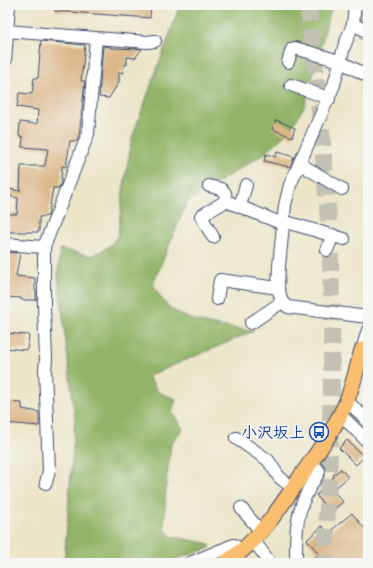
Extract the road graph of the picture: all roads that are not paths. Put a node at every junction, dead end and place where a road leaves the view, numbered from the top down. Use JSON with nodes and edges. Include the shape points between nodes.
{"nodes":[{"id":1,"x":9,"y":5,"type":"edge"},
{"id":2,"x":355,"y":5,"type":"edge"},
{"id":3,"x":353,"y":24,"type":"junction"},
{"id":4,"x":6,"y":32,"type":"edge"},
{"id":5,"x":368,"y":32,"type":"edge"},
{"id":6,"x":96,"y":38,"type":"junction"},
{"id":7,"x":155,"y":41,"type":"dead end"},
{"id":8,"x":5,"y":61,"type":"edge"},
{"id":9,"x":339,"y":61,"type":"junction"},
{"id":10,"x":288,"y":62,"type":"dead end"},
{"id":11,"x":368,"y":76,"type":"edge"},
{"id":12,"x":291,"y":85,"type":"dead end"},
{"id":13,"x":328,"y":99,"type":"junction"},
{"id":14,"x":300,"y":164,"type":"junction"},
{"id":15,"x":246,"y":185,"type":"dead end"},
{"id":16,"x":210,"y":186,"type":"dead end"},
{"id":17,"x":342,"y":189,"type":"dead end"},
{"id":18,"x":226,"y":201,"type":"junction"},
{"id":19,"x":240,"y":206,"type":"junction"},
{"id":20,"x":283,"y":222,"type":"junction"},
{"id":21,"x":213,"y":237,"type":"dead end"},
{"id":22,"x":5,"y":244,"type":"edge"},
{"id":23,"x":44,"y":247,"type":"junction"},
{"id":24,"x":327,"y":250,"type":"dead end"},
{"id":25,"x":278,"y":288,"type":"junction"},
{"id":26,"x":217,"y":299,"type":"dead end"},
{"id":27,"x":282,"y":302,"type":"junction"},
{"id":28,"x":368,"y":317,"type":"edge"},
{"id":29,"x":251,"y":324,"type":"dead end"},
{"id":30,"x":368,"y":330,"type":"edge"},
{"id":31,"x":365,"y":350,"type":"edge"},
{"id":32,"x":343,"y":408,"type":"junction"},
{"id":33,"x":368,"y":422,"type":"edge"},
{"id":34,"x":236,"y":438,"type":"dead end"},
{"id":35,"x":368,"y":442,"type":"edge"},
{"id":36,"x":311,"y":462,"type":"junction"},
{"id":37,"x":46,"y":483,"type":"dead end"},
{"id":38,"x":293,"y":488,"type":"junction"},
{"id":39,"x":241,"y":508,"type":"dead end"},
{"id":40,"x":252,"y":541,"type":"junction"},
{"id":41,"x":264,"y":561,"type":"edge"},
{"id":42,"x":190,"y":563,"type":"edge"},
{"id":43,"x":226,"y":563,"type":"edge"},
{"id":44,"x":296,"y":563,"type":"edge"}],
"edges":[{"from":1,"to":4,"type":"street"},
{"from":2,"to":3,"type":"street"},
{"from":3,"to":5,"type":"street"},
{"from":3,"to":9,"type":"street"},
{"from":4,"to":6,"type":"street"},
{"from":4,"to":8,"type":"street"},
{"from":6,"to":7,"type":"street"},
{"from":6,"to":23,"type":"street","via":[[88,134]]},
{"from":9,"to":10,"type":"street","via":[[295,48],[292,49]]},
{"from":9,"to":11,"type":"street"},
{"from":9,"to":13,"type":"street"},
{"from":12,"to":13,"type":"street"},
{"from":13,"to":14,"type":"street"},
{"from":14,"to":17,"type":"street"},
{"from":14,"to":20,"type":"street","via":[[290,185]]},
{"from":15,"to":19,"type":"street"},
{"from":16,"to":18,"type":"street","via":[[221,189],[225,193]]},
{"from":18,"to":19,"type":"street"},
{"from":18,"to":21,"type":"street","via":[[199,213]]},
{"from":19,"to":20,"type":"street"},
{"from":20,"to":24,"type":"street","via":[[339,237]]},
{"from":20,"to":25,"type":"street"},
{"from":22,"to":23,"type":"street"},
{"from":23,"to":37,"type":"street","via":[[49,470]]},
{"from":25,"to":26,"type":"street","via":[[220,276]]},
{"from":25,"to":27,"type":"street"},
{"from":27,"to":28,"type":"street","via":[[288,307],[298,309]]},
{"from":27,"to":29,"type":"street"},
{"from":30,"to":31,"type":"street"},
{"from":31,"to":32,"type":"main road"},
{"from":32,"to":33,"type":"street"},
{"from":32,"to":35,"type":"street"},
{"from":32,"to":36,"type":"main road","via":[[333,429]]},
{"from":34,"to":38,"type":"street","via":[[268,460],[279,477]]},
{"from":36,"to":38,"type":"main road"},
{"from":36,"to":44,"type":"street","via":[[319,471],[301,506]]},
{"from":38,"to":40,"type":"main road"},
{"from":39,"to":40,"type":"street","via":[[257,527]]},
{"from":40,"to":41,"type":"street","via":[[260,549]]},
{"from":40,"to":42,"type":"street","via":[[231,546]]},
{"from":40,"to":43,"type":"main road"}]}
